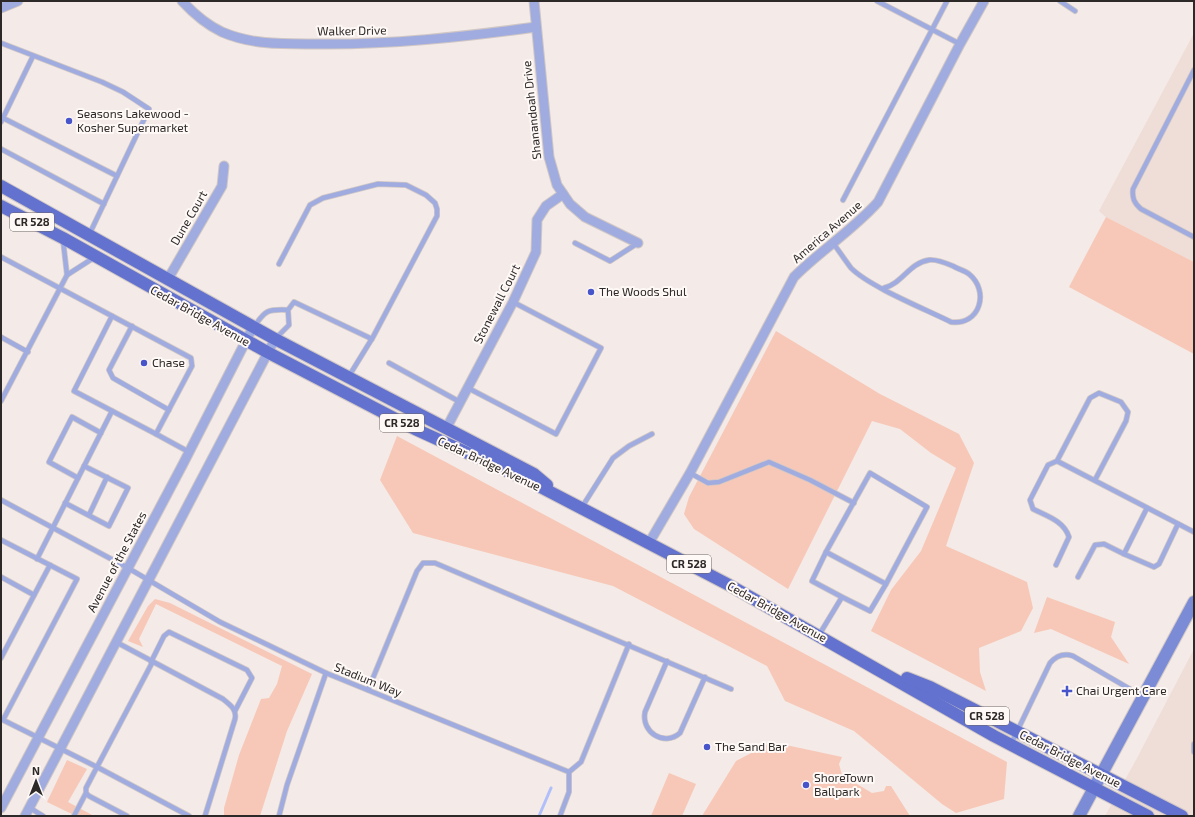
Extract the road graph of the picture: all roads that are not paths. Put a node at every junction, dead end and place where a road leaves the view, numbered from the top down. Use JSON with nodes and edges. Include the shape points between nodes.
{"nodes":[{"id":1,"x":18,"y":1,"type":"edge"},
{"id":2,"x":182,"y":1,"type":"edge"},
{"id":3,"x":534,"y":1,"type":"edge"},
{"id":4,"x":877,"y":1,"type":"edge"},
{"id":5,"x":947,"y":1,"type":"edge"},
{"id":6,"x":984,"y":1,"type":"edge"},
{"id":7,"x":1060,"y":1,"type":"edge"},
{"id":8,"x":1,"y":8,"type":"edge"},
{"id":9,"x":1075,"y":11,"type":"dead end"},
{"id":10,"x":536,"y":27,"type":"junction"},
{"id":11,"x":933,"y":29,"type":"junction"},
{"id":12,"x":1,"y":43,"type":"edge"},
{"id":13,"x":960,"y":44,"type":"junction"},
{"id":14,"x":33,"y":56,"type":"junction"},
{"id":15,"x":1194,"y":70,"type":"edge"},
{"id":16,"x":2,"y":120,"type":"edge"},
{"id":17,"x":1,"y":149,"type":"edge"},
{"id":18,"x":224,"y":166,"type":"dead end"},
{"id":19,"x":117,"y":176,"type":"junction"},
{"id":20,"x":1,"y":186,"type":"edge"},
{"id":21,"x":563,"y":194,"type":"junction"},
{"id":22,"x":843,"y":200,"type":"dead end"},
{"id":23,"x":104,"y":204,"type":"junction"},
{"id":24,"x":1,"y":206,"type":"edge"},
{"id":25,"x":89,"y":235,"type":"junction"},
{"id":26,"x":1194,"y":237,"type":"edge"},
{"id":27,"x":63,"y":238,"type":"junction"},
{"id":28,"x":575,"y":242,"type":"dead end"},
{"id":29,"x":638,"y":243,"type":"joint"},
{"id":30,"x":833,"y":243,"type":"junction"},
{"id":31,"x":1,"y":257,"type":"edge"},
{"id":32,"x":95,"y":257,"type":"junction"},
{"id":33,"x":279,"y":264,"type":"dead end"},
{"id":34,"x":67,"y":274,"type":"junction"},
{"id":35,"x":168,"y":279,"type":"junction"},
{"id":36,"x":884,"y":288,"type":"junction"},
{"id":37,"x":60,"y":289,"type":"junction"},
{"id":38,"x":513,"y":302,"type":"junction"},
{"id":39,"x":288,"y":310,"type":"junction"},
{"id":40,"x":112,"y":316,"type":"junction"},
{"id":41,"x":132,"y":326,"type":"junction"},
{"id":42,"x":254,"y":327,"type":"junction"},
{"id":43,"x":1,"y":337,"type":"edge"},
{"id":44,"x":275,"y":339,"type":"junction"},
{"id":45,"x":372,"y":339,"type":"junction"},
{"id":46,"x":246,"y":341,"type":"junction"},
{"id":47,"x":28,"y":352,"type":"junction"},
{"id":48,"x":267,"y":352,"type":"junction"},
{"id":49,"x":389,"y":363,"type":"dead end"},
{"id":50,"x":348,"y":377,"type":"junction"},
{"id":51,"x":468,"y":388,"type":"junction"},
{"id":52,"x":1,"y":401,"type":"edge"},
{"id":53,"x":460,"y":402,"type":"junction"},
{"id":54,"x":169,"y":410,"type":"junction"},
{"id":55,"x":112,"y":411,"type":"junction"},
{"id":56,"x":447,"y":427,"type":"junction"},
{"id":57,"x":101,"y":433,"type":"junction"},
{"id":58,"x":156,"y":434,"type":"junction"},
{"id":59,"x":652,"y":434,"type":"dead end"},
{"id":60,"x":190,"y":452,"type":"junction"},
{"id":61,"x":1057,"y":461,"type":"junction"},
{"id":62,"x":84,"y":466,"type":"junction"},
{"id":63,"x":690,"y":473,"type":"junction"},
{"id":64,"x":78,"y":478,"type":"junction"},
{"id":65,"x":107,"y":478,"type":"junction"},
{"id":66,"x":1096,"y":480,"type":"junction"},
{"id":67,"x":562,"y":498,"type":"junction"},
{"id":68,"x":1,"y":500,"type":"edge"},
{"id":69,"x":65,"y":503,"type":"junction"},
{"id":70,"x":854,"y":503,"type":"junction"},
{"id":71,"x":581,"y":508,"type":"junction"},
{"id":72,"x":1147,"y":508,"type":"junction"},
{"id":73,"x":89,"y":515,"type":"junction"},
{"id":74,"x":1178,"y":524,"type":"junction"},
{"id":75,"x":53,"y":527,"type":"junction"},
{"id":76,"x":1194,"y":532,"type":"edge"},
{"id":77,"x":1,"y":540,"type":"edge"},
{"id":78,"x":649,"y":544,"type":"junction"},
{"id":79,"x":826,"y":552,"type":"junction"},
{"id":80,"x":1124,"y":554,"type":"junction"},
{"id":81,"x":37,"y":559,"type":"junction"},
{"id":82,"x":50,"y":565,"type":"junction"},
{"id":83,"x":1056,"y":565,"type":"dead end"},
{"id":84,"x":128,"y":568,"type":"junction"},
{"id":85,"x":1,"y":577,"type":"edge"},
{"id":86,"x":1078,"y":577,"type":"dead end"},
{"id":87,"x":148,"y":581,"type":"junction"},
{"id":88,"x":886,"y":584,"type":"junction"},
{"id":89,"x":34,"y":595,"type":"junction"},
{"id":90,"x":842,"y":597,"type":"junction"},
{"id":91,"x":1194,"y":602,"type":"edge"},
{"id":92,"x":819,"y":635,"type":"junction"},
{"id":93,"x":116,"y":642,"type":"junction"},
{"id":94,"x":629,"y":644,"type":"junction"},
{"id":95,"x":1,"y":658,"type":"edge"},
{"id":96,"x":667,"y":661,"type":"junction"},
{"id":97,"x":152,"y":662,"type":"junction"},
{"id":98,"x":870,"y":664,"type":"junction"},
{"id":99,"x":326,"y":673,"type":"junction"},
{"id":100,"x":705,"y":677,"type":"junction"},
{"id":101,"x":731,"y":689,"type":"dead end"},
{"id":102,"x":368,"y":690,"type":"junction"},
{"id":103,"x":1142,"y":696,"type":"junction"},
{"id":104,"x":235,"y":711,"type":"junction"},
{"id":105,"x":2,"y":719,"type":"edge"},
{"id":106,"x":1017,"y":732,"type":"junction"},
{"id":107,"x":38,"y":738,"type":"junction"},
{"id":108,"x":1010,"y":744,"type":"junction"},
{"id":109,"x":1194,"y":744,"type":"edge"},
{"id":110,"x":60,"y":750,"type":"junction"},
{"id":111,"x":1194,"y":752,"type":"edge"},
{"id":112,"x":97,"y":767,"type":"junction"},
{"id":113,"x":569,"y":772,"type":"junction"},
{"id":114,"x":1101,"y":774,"type":"junction"},
{"id":115,"x":1094,"y":788,"type":"junction"},
{"id":116,"x":86,"y":793,"type":"junction"},
{"id":117,"x":1,"y":808,"type":"edge"},
{"id":118,"x":28,"y":812,"type":"edge"},
{"id":119,"x":43,"y":816,"type":"edge"},
{"id":120,"x":74,"y":816,"type":"edge"},
{"id":121,"x":126,"y":816,"type":"edge"},
{"id":122,"x":189,"y":816,"type":"edge"},
{"id":123,"x":205,"y":816,"type":"edge"},
{"id":124,"x":279,"y":816,"type":"edge"},
{"id":125,"x":560,"y":816,"type":"edge"},
{"id":126,"x":1079,"y":816,"type":"edge"},
{"id":127,"x":1148,"y":816,"type":"edge"},
{"id":128,"x":1182,"y":816,"type":"edge"}],
"edges":[{"from":1,"to":8,"type":"street"},
{"from":2,"to":10,"type":"street","name":"Walker Drive","via":[[202,22],[224,32],[270,44],[367,45]]},
{"from":3,"to":10,"type":"street","name":"Shanandoah Drive"},
{"from":4,"to":11,"type":"lane"},
{"from":5,"to":11,"type":"lane"},
{"from":6,"to":13,"type":"street","name":"America Avenue"},
{"from":7,"to":9,"type":"lane"},
{"from":10,"to":21,"type":"street","name":"Shanandoah Drive","via":[[548,157],[557,185]]},
{"from":11,"to":13,"type":"lane"},
{"from":11,"to":22,"type":"lane"},
{"from":12,"to":14,"type":"lane"},
{"from":13,"to":30,"type":"street","name":"America Avenue","via":[[878,202]]},
{"from":14,"to":16,"type":"lane"},
{"from":14,"to":19,"type":"lane","via":[[102,82],[149,109]]},
{"from":15,"to":26,"type":"lane","via":[[1133,189],[1132,196],[1135,204],[1141,209]]},
{"from":16,"to":19,"type":"lane"},
{"from":17,"to":23,"type":"lane"},
{"from":18,"to":35,"type":"street","name":"Dune Court","via":[[222,186]]},
{"from":19,"to":23,"type":"lane"},
{"from":20,"to":25,"type":"main road"},
{"from":21,"to":29,"type":"street","name":"Shanandoah Drive","via":[[585,217]]},
{"from":21,"to":38,"type":"street","name":"Stonewall Court","via":[[546,206],[537,220],[536,252]]},
{"from":23,"to":25,"type":"lane"},
{"from":24,"to":27,"type":"main road","name":"Cedar Bridge Avenue","number":"CR 528"},
{"from":25,"to":35,"type":"main road"},
{"from":27,"to":32,"type":"main road","name":"Cedar Bridge Avenue","number":"CR 528"},
{"from":27,"to":34,"type":"lane"},
{"from":28,"to":29,"type":"lane","via":[[610,261]]},
{"from":30,"to":36,"type":"lane","via":[[863,278]]},
{"from":30,"to":63,"type":"street","name":"America Avenue","via":[[794,277]]},
{"from":31,"to":37,"type":"lane"},
{"from":32,"to":34,"type":"lane"},
{"from":32,"to":46,"type":"main road","name":"Cedar Bridge Avenue","number":"CR 528"},
{"from":33,"to":45,"type":"lane","via":[[310,205],[323,198],[378,184],[406,185],[426,195],[437,208],[437,216]]},
{"from":34,"to":37,"type":"lane"},
{"from":35,"to":42,"type":"main road"},
{"from":36,"to":36,"type":"lane","via":[[951,322],[961,323],[969,320],[981,300],[978,287],[970,275],[945,262],[930,260],[916,264],[894,285]]},
{"from":37,"to":40,"type":"lane"},
{"from":37,"to":47,"type":"lane"},
{"from":38,"to":51,"type":"street","name":"Stonewall Court"},
{"from":38,"to":51,"type":"lane","via":[[601,348],[556,434]]},
{"from":39,"to":42,"type":"lane","via":[[271,309],[263,314]]},
{"from":39,"to":44,"type":"lane","via":[[289,325]]},
{"from":39,"to":45,"type":"lane","via":[[294,302]]},
{"from":40,"to":41,"type":"lane"},
{"from":40,"to":55,"type":"lane","via":[[74,391]]},
{"from":41,"to":54,"type":"lane","via":[[109,370],[113,378]]},
{"from":41,"to":54,"type":"lane","via":[[191,358],[192,366]]},
{"from":42,"to":44,"type":"main road"},
{"from":42,"to":46,"type":"street","name":"Avenue of the States"},
{"from":43,"to":47,"type":"lane"},
{"from":44,"to":48,"type":"street"},
{"from":44,"to":50,"type":"main road"},
{"from":45,"to":50,"type":"lane"},
{"from":46,"to":48,"type":"main road","name":"Cedar Bridge Avenue","number":"CR 528"},
{"from":46,"to":60,"type":"street","name":"Avenue of the States"},
{"from":47,"to":52,"type":"lane"},
{"from":48,"to":67,"type":"main road","name":"Cedar Bridge Avenue","number":"CR 528","via":[[415,429]]},
{"from":48,"to":87,"type":"street"},
{"from":49,"to":53,"type":"lane"},
{"from":50,"to":56,"type":"main road"},
{"from":51,"to":53,"type":"street","name":"Stonewall Court"},
{"from":53,"to":56,"type":"street","name":"Stonewall Court"},
{"from":54,"to":58,"type":"lane"},
{"from":55,"to":57,"type":"lane"},
{"from":55,"to":58,"type":"lane"},
{"from":56,"to":67,"type":"main road","via":[[534,474]]},
{"from":57,"to":62,"type":"lane"},
{"from":57,"to":64,"type":"lane","via":[[72,417],[49,462]]},
{"from":58,"to":60,"type":"lane"},
{"from":59,"to":71,"type":"lane","via":[[613,458]]},
{"from":60,"to":84,"type":"street","name":"Avenue of the States"},
{"from":61,"to":66,"type":"lane"},
{"from":61,"to":66,"type":"lane","via":[[1090,398],[1099,393],[1104,394],[1125,406],[1127,416]]},
{"from":61,"to":83,"type":"lane","via":[[1048,465],[1030,500],[1033,509],[1066,529],[1069,537]]},
{"from":62,"to":64,"type":"lane"},
{"from":62,"to":65,"type":"lane"},
{"from":63,"to":70,"type":"lane","via":[[708,483],[719,482],[769,462]]},
{"from":63,"to":78,"type":"street","name":"America Avenue"},
{"from":64,"to":69,"type":"lane"},
{"from":65,"to":73,"type":"lane"},
{"from":65,"to":73,"type":"lane","via":[[128,488],[110,526]]},
{"from":66,"to":72,"type":"lane"},
{"from":67,"to":71,"type":"main road","name":"Cedar Bridge Avenue","number":"CR 528"},
{"from":68,"to":75,"type":"lane","name":"Stadium Way"},
{"from":69,"to":73,"type":"lane"},
{"from":69,"to":75,"type":"lane"},
{"from":70,"to":79,"type":"lane"},
{"from":70,"to":88,"type":"lane","via":[[870,473],[927,507]]},
{"from":71,"to":78,"type":"main road","name":"Cedar Bridge Avenue","number":"CR 528"},
{"from":72,"to":74,"type":"lane"},
{"from":72,"to":80,"type":"lane"},
{"from":74,"to":76,"type":"lane"},
{"from":74,"to":80,"type":"lane","via":[[1159,564],[1150,566]]},
{"from":75,"to":81,"type":"lane"},
{"from":75,"to":84,"type":"lane","name":"Stadium Way"},
{"from":77,"to":81,"type":"lane"},
{"from":78,"to":92,"type":"main road","name":"Cedar Bridge Avenue","number":"CR 528"},
{"from":79,"to":88,"type":"lane"},
{"from":79,"to":90,"type":"lane","via":[[812,581]]},
{"from":80,"to":86,"type":"lane","via":[[1104,544],[1095,545]]},
{"from":81,"to":82,"type":"lane"},
{"from":82,"to":89,"type":"lane"},
{"from":82,"to":105,"type":"lane","via":[[77,579]]},
{"from":84,"to":87,"type":"lane","name":"Stadium Way"},
{"from":84,"to":107,"type":"street","name":"Avenue of the States"},
{"from":85,"to":89,"type":"lane"},
{"from":87,"to":93,"type":"street"},
{"from":87,"to":99,"type":"lane","name":"Stadium Way","via":[[220,622]]},
{"from":88,"to":90,"type":"lane","via":[[870,611]]},
{"from":89,"to":95,"type":"lane"},
{"from":90,"to":92,"type":"lane"},
{"from":91,"to":103,"type":"main road"},
{"from":92,"to":98,"type":"main road","name":"Cedar Bridge Avenue","number":"CR 528"},
{"from":93,"to":97,"type":"lane"},
{"from":93,"to":110,"type":"street"},
{"from":94,"to":96,"type":"lane"},
{"from":94,"to":102,"type":"lane","via":[[434,563],[424,563],[417,571]]},
{"from":94,"to":113,"type":"lane","via":[[581,762]]},
{"from":96,"to":100,"type":"lane"},
{"from":96,"to":100,"type":"lane","via":[[645,712],[647,729],[656,735],[671,738],[680,733]]},
{"from":97,"to":104,"type":"lane","via":[[222,699]]},
{"from":97,"to":104,"type":"lane","via":[[164,636],[170,632],[247,670],[252,678]]},
{"from":97,"to":112,"type":"lane"},
{"from":98,"to":106,"type":"main road","name":"Cedar Bridge Avenue","number":"CR 528","via":[[930,687]]},
{"from":98,"to":108,"type":"main road","name":"Cedar Bridge Avenue","number":"CR 528"},
{"from":99,"to":102,"type":"lane","name":"Stadium Way"},
{"from":99,"to":124,"type":"lane","via":[[287,785]]},
{"from":100,"to":101,"type":"lane"},
{"from":102,"to":113,"type":"lane","name":"Stadium Way"},
{"from":103,"to":106,"type":"lane","via":[[1074,656],[1060,655],[1050,663]]},
{"from":103,"to":114,"type":"main road"},
{"from":104,"to":123,"type":"lane","via":[[235,719]]},
{"from":105,"to":107,"type":"lane"},
{"from":106,"to":108,"type":"lane"},
{"from":106,"to":114,"type":"main road","name":"Cedar Bridge Avenue","number":"CR 528"},
{"from":107,"to":110,"type":"lane"},
{"from":107,"to":117,"type":"street","name":"Avenue of the States"},
{"from":108,"to":115,"type":"main road","name":"Cedar Bridge Avenue","number":"CR 528"},
{"from":109,"to":111,"type":"lane"},
{"from":110,"to":112,"type":"lane"},
{"from":110,"to":118,"type":"street"},
{"from":112,"to":116,"type":"lane"},
{"from":112,"to":122,"type":"lane"},
{"from":113,"to":125,"type":"lane","via":[[569,792]]},
{"from":114,"to":115,"type":"main road"},
{"from":114,"to":128,"type":"main road","name":"Cedar Bridge Avenue","number":"CR 528"},
{"from":115,"to":126,"type":"main road"},
{"from":115,"to":127,"type":"main road","name":"Cedar Bridge Avenue","number":"CR 528"},
{"from":116,"to":120,"type":"lane"},
{"from":116,"to":121,"type":"lane"},
{"from":118,"to":119,"type":"lane"}]}
